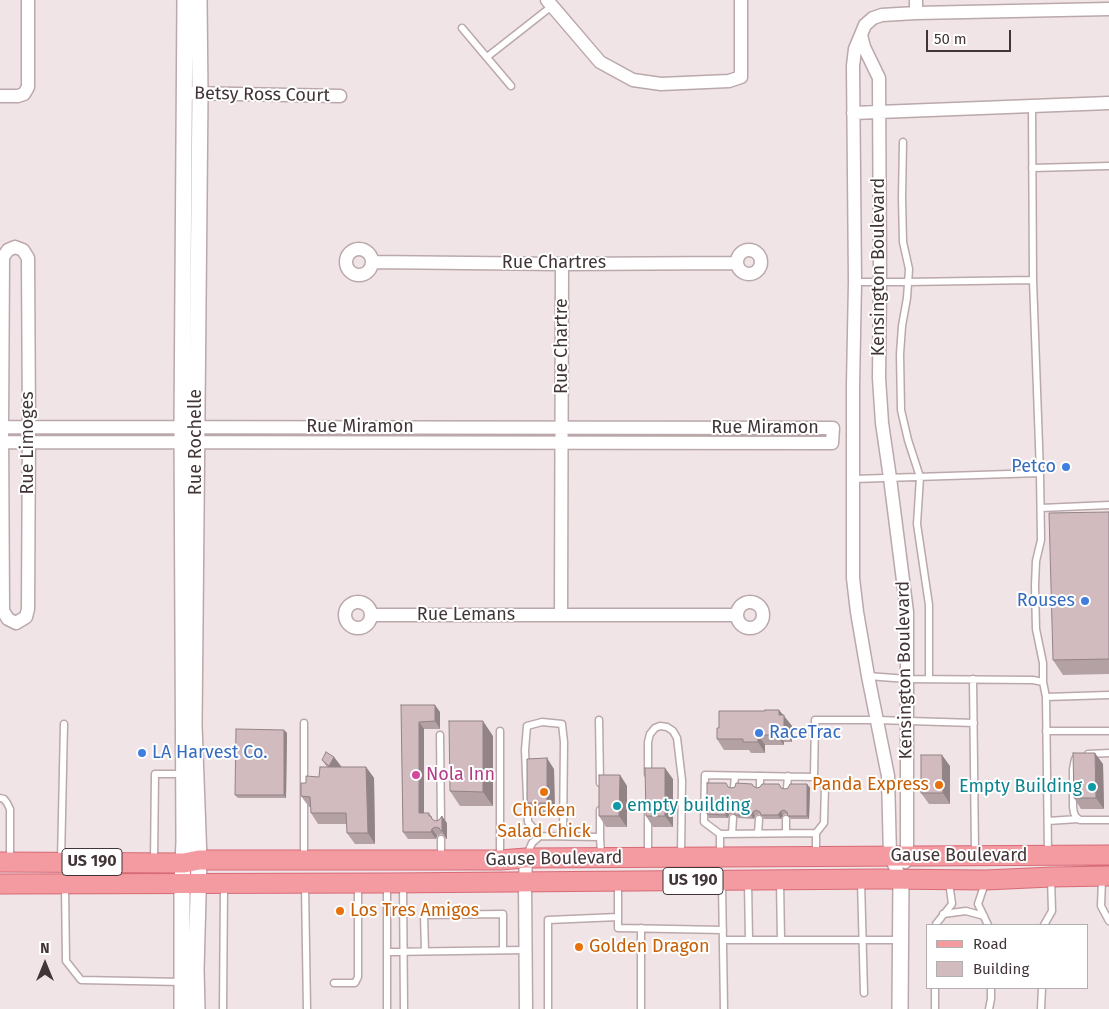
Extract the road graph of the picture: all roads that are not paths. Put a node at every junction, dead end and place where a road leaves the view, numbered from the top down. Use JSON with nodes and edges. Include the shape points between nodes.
{"nodes":[{"id":1,"x":28,"y":0,"type":"edge"},
{"id":2,"x":185,"y":0,"type":"edge"},
{"id":3,"x":199,"y":0,"type":"edge"},
{"id":4,"x":741,"y":0,"type":"edge"},
{"id":5,"x":916,"y":0,"type":"edge"},
{"id":6,"x":549,"y":3,"type":"edge"},
{"id":7,"x":1109,"y":9,"type":"edge"},
{"id":8,"x":916,"y":14,"type":"junction"},
{"id":9,"x":462,"y":28,"type":"dead end"},
{"id":10,"x":861,"y":35,"type":"junction"},
{"id":11,"x":488,"y":58,"type":"junction"},
{"id":12,"x":511,"y":86,"type":"dead end"},
{"id":13,"x":192,"y":93,"type":"junction"},
{"id":14,"x":0,"y":96,"type":"edge"},
{"id":15,"x":340,"y":96,"type":"dead end"},
{"id":16,"x":1109,"y":103,"type":"edge"},
{"id":17,"x":1032,"y":106,"type":"junction"},
{"id":18,"x":853,"y":112,"type":"junction"},
{"id":19,"x":880,"y":112,"type":"junction"},
{"id":20,"x":903,"y":142,"type":"dead end"},
{"id":21,"x":1109,"y":166,"type":"edge"},
{"id":22,"x":1032,"y":168,"type":"junction"},
{"id":23,"x":372,"y":262,"type":"dead end"},
{"id":24,"x":737,"y":263,"type":"dead end"},
{"id":25,"x":562,"y":264,"type":"junction"},
{"id":26,"x":1033,"y":280,"type":"junction"},
{"id":27,"x":854,"y":282,"type":"junction"},
{"id":28,"x":880,"y":282,"type":"junction"},
{"id":29,"x":907,"y":282,"type":"junction"},
{"id":30,"x":1,"y":427,"type":"edge"},
{"id":31,"x":29,"y":427,"type":"junction"},
{"id":32,"x":189,"y":427,"type":"junction"},
{"id":33,"x":562,"y":428,"type":"junction"},
{"id":34,"x":1,"y":442,"type":"edge"},
{"id":35,"x":29,"y":443,"type":"junction"},
{"id":36,"x":189,"y":443,"type":"junction"},
{"id":37,"x":562,"y":443,"type":"junction"},
{"id":38,"x":1040,"y":474,"type":"junction"},
{"id":39,"x":920,"y":477,"type":"junction"},
{"id":40,"x":890,"y":478,"type":"junction"},
{"id":41,"x":854,"y":479,"type":"junction"},
{"id":42,"x":1109,"y":505,"type":"edge"},
{"id":43,"x":1041,"y":508,"type":"junction"},
{"id":44,"x":737,"y":614,"type":"dead end"},
{"id":45,"x":371,"y":615,"type":"dead end"},
{"id":46,"x":562,"y":615,"type":"junction"},
{"id":47,"x":189,"y":666,"type":"junction"},
{"id":48,"x":868,"y":676,"type":"junction"},
{"id":49,"x":907,"y":679,"type":"junction"},
{"id":50,"x":929,"y":679,"type":"junction"},
{"id":51,"x":973,"y":679,"type":"junction"},
{"id":52,"x":1043,"y":682,"type":"junction"},
{"id":53,"x":1109,"y":695,"type":"edge"},
{"id":54,"x":1046,"y":697,"type":"junction"},
{"id":55,"x":599,"y":720,"type":"dead end"},
{"id":56,"x":877,"y":720,"type":"junction"},
{"id":57,"x":907,"y":720,"type":"junction"},
{"id":58,"x":304,"y":723,"type":"dead end"},
{"id":59,"x":974,"y":723,"type":"junction"},
{"id":60,"x":64,"y":724,"type":"dead end"},
{"id":61,"x":500,"y":731,"type":"dead end"},
{"id":62,"x":1046,"y":731,"type":"junction"},
{"id":63,"x":1109,"y":731,"type":"edge"},
{"id":64,"x":440,"y":735,"type":"dead end"},
{"id":65,"x":1109,"y":753,"type":"edge"},
{"id":66,"x":184,"y":774,"type":"junction"},
{"id":67,"x":734,"y":776,"type":"junction"},
{"id":68,"x":760,"y":776,"type":"junction"},
{"id":69,"x":788,"y":776,"type":"junction"},
{"id":70,"x":814,"y":776,"type":"junction"},
{"id":71,"x":648,"y":781,"type":"edge"},
{"id":72,"x":734,"y":787,"type":"edge"},
{"id":73,"x":760,"y":787,"type":"edge"},
{"id":74,"x":600,"y":788,"type":"edge"},
{"id":75,"x":787,"y":788,"type":"edge"},
{"id":76,"x":0,"y":798,"type":"edge"},
{"id":77,"x":600,"y":808,"type":"edge"},
{"id":78,"x":648,"y":810,"type":"edge"},
{"id":79,"x":733,"y":818,"type":"edge"},
{"id":80,"x":759,"y":819,"type":"edge"},
{"id":81,"x":786,"y":819,"type":"edge"},
{"id":82,"x":1078,"y":819,"type":"junction"},
{"id":83,"x":1109,"y":820,"type":"edge"},
{"id":84,"x":1048,"y":821,"type":"junction"},
{"id":85,"x":441,"y":823,"type":"edge"},
{"id":86,"x":720,"y":834,"type":"junction"},
{"id":87,"x":732,"y":834,"type":"junction"},
{"id":88,"x":758,"y":834,"type":"junction"},
{"id":89,"x":786,"y":834,"type":"junction"},
{"id":90,"x":816,"y":834,"type":"junction"},
{"id":91,"x":540,"y":836,"type":"junction"},
{"id":92,"x":563,"y":836,"type":"junction"},
{"id":93,"x":600,"y":837,"type":"junction"},
{"id":94,"x":441,"y":839,"type":"dead end"},
{"id":95,"x":1109,"y":855,"type":"edge"},
{"id":96,"x":975,"y":856,"type":"junction"},
{"id":97,"x":1048,"y":856,"type":"junction"},
{"id":98,"x":816,"y":857,"type":"junction"},
{"id":99,"x":898,"y":857,"type":"junction"},
{"id":100,"x":526,"y":858,"type":"junction"},
{"id":101,"x":601,"y":858,"type":"junction"},
{"id":102,"x":648,"y":858,"type":"junction"},
{"id":103,"x":681,"y":858,"type":"junction"},
{"id":104,"x":720,"y":858,"type":"junction"},
{"id":105,"x":304,"y":860,"type":"junction"},
{"id":106,"x":441,"y":860,"type":"junction"},
{"id":107,"x":500,"y":860,"type":"junction"},
{"id":108,"x":191,"y":861,"type":"junction"},
{"id":109,"x":5,"y":862,"type":"edge"},
{"id":110,"x":61,"y":862,"type":"junction"},
{"id":111,"x":154,"y":862,"type":"junction"},
{"id":112,"x":1106,"y":876,"type":"edge"},
{"id":113,"x":1051,"y":877,"type":"junction"},
{"id":114,"x":901,"y":879,"type":"junction"},
{"id":115,"x":722,"y":880,"type":"junction"},
{"id":116,"x":748,"y":880,"type":"junction"},
{"id":117,"x":780,"y":880,"type":"junction"},
{"id":118,"x":861,"y":880,"type":"junction"},
{"id":119,"x":948,"y":880,"type":"junction"},
{"id":120,"x":986,"y":880,"type":"junction"},
{"id":121,"x":618,"y":881,"type":"junction"},
{"id":122,"x":525,"y":882,"type":"junction"},
{"id":123,"x":190,"y":883,"type":"junction"},
{"id":124,"x":358,"y":883,"type":"junction"},
{"id":125,"x":395,"y":883,"type":"junction"},
{"id":126,"x":0,"y":884,"type":"edge"},
{"id":127,"x":65,"y":884,"type":"junction"},
{"id":128,"x":224,"y":884,"type":"junction"},
{"id":129,"x":305,"y":884,"type":"junction"},
{"id":130,"x":943,"y":914,"type":"junction"},
{"id":131,"x":984,"y":916,"type":"junction"},
{"id":132,"x":618,"y":917,"type":"junction"},
{"id":133,"x":1109,"y":921,"type":"edge"},
{"id":134,"x":936,"y":924,"type":"edge"},
{"id":135,"x":988,"y":924,"type":"edge"},
{"id":136,"x":1045,"y":924,"type":"edge"},
{"id":137,"x":641,"y":928,"type":"junction"},
{"id":138,"x":723,"y":930,"type":"junction"},
{"id":139,"x":723,"y":940,"type":"junction"},
{"id":140,"x":749,"y":940,"type":"junction"},
{"id":141,"x":781,"y":940,"type":"junction"},
{"id":142,"x":863,"y":940,"type":"junction"},
{"id":143,"x":900,"y":940,"type":"junction"},
{"id":144,"x":503,"y":950,"type":"junction"},
{"id":145,"x":526,"y":950,"type":"junction"},
{"id":146,"x":425,"y":951,"type":"junction"},
{"id":147,"x":387,"y":952,"type":"junction"},
{"id":148,"x":403,"y":952,"type":"junction"},
{"id":149,"x":189,"y":983,"type":"junction"},
{"id":150,"x":334,"y":983,"type":"dead end"},
{"id":151,"x":935,"y":989,"type":"edge"},
{"id":152,"x":991,"y":989,"type":"edge"},
{"id":153,"x":1042,"y":989,"type":"edge"},
{"id":154,"x":864,"y":993,"type":"dead end"},
{"id":155,"x":182,"y":1009,"type":"edge"},
{"id":156,"x":197,"y":1009,"type":"edge"},
{"id":157,"x":223,"y":1009,"type":"edge"},
{"id":158,"x":307,"y":1009,"type":"edge"},
{"id":159,"x":387,"y":1009,"type":"edge"},
{"id":160,"x":404,"y":1009,"type":"edge"},
{"id":161,"x":526,"y":1009,"type":"edge"},
{"id":162,"x":548,"y":1009,"type":"edge"},
{"id":163,"x":641,"y":1009,"type":"edge"},
{"id":164,"x":724,"y":1009,"type":"edge"},
{"id":165,"x":900,"y":1009,"type":"edge"},
{"id":166,"x":935,"y":1009,"type":"edge"},
{"id":167,"x":989,"y":1009,"type":"edge"},
{"id":168,"x":1042,"y":1009,"type":"edge"}],
"edges":[{"from":1,"to":14,"type":"street","via":[[28,87],[24,94],[18,96]]},
{"from":2,"to":13,"type":"street","name":"Rue Rochelle"},
{"from":3,"to":13,"type":"street","name":"Rue Rochelle"},
{"from":4,"to":6,"type":"street","via":[[741,77],[729,81],[661,84],[633,80],[600,62]]},
{"from":5,"to":8,"type":"street"},
{"from":6,"to":11,"type":"lane"},
{"from":7,"to":8,"type":"street","name":"Kensington Boulevard"},
{"from":8,"to":10,"type":"street","name":"Kensington Boulevard","via":[[873,18]]},
{"from":9,"to":11,"type":"lane"},
{"from":10,"to":18,"type":"street","name":"Kensington Boulevard","via":[[853,66]]},
{"from":10,"to":19,"type":"street","name":"Kensington Boulevard","via":[[879,78]]},
{"from":11,"to":12,"type":"lane"},
{"from":13,"to":15,"type":"street","name":"Betsy Ross Court"},
{"from":13,"to":32,"type":"street","name":"Rue Rochelle"},
{"from":16,"to":17,"type":"street"},
{"from":17,"to":19,"type":"street"},
{"from":17,"to":22,"type":"lane"},
{"from":18,"to":19,"type":"street"},
{"from":18,"to":27,"type":"street","name":"Kensington Boulevard"},
{"from":19,"to":28,"type":"street","name":"Kensington Boulevard"},
{"from":20,"to":29,"type":"lane","via":[[903,235],[909,269]]},
{"from":21,"to":22,"type":"lane"},
{"from":22,"to":26,"type":"lane"},
{"from":23,"to":25,"type":"street","name":"Rue Chartres"},
{"from":24,"to":25,"type":"street","name":"Rue Chartres"},
{"from":25,"to":33,"type":"street","name":"Rue Chartre"},
{"from":26,"to":29,"type":"lane"},
{"from":26,"to":38,"type":"lane"},
{"from":27,"to":28,"type":"lane"},
{"from":27,"to":41,"type":"street","name":"Kensington Boulevard"},
{"from":28,"to":29,"type":"lane"},
{"from":28,"to":40,"type":"street","name":"Kensington Boulevard","via":[[879,378]]},
{"from":29,"to":39,"type":"lane","via":[[900,354],[901,410]]},
{"from":30,"to":31,"type":"street","name":"Rue Miramon"},
{"from":30,"to":31,"type":"street","name":"Rue Limoges","via":[[3,257],[15,247],[23,250],[28,258]]},
{"from":30,"to":34,"type":"street","name":"Rue Limoges"},
{"from":31,"to":32,"type":"street","name":"Rue Miramon"},
{"from":31,"to":35,"type":"street","name":"Rue Limoges"},
{"from":32,"to":33,"type":"street","name":"Rue Miramon"},
{"from":32,"to":36,"type":"street","name":"Rue Rochelle"},
{"from":33,"to":37,"type":"street"},
{"from":33,"to":37,"type":"street","name":"Rue Miramon","via":[[833,428],[832,443]]},
{"from":34,"to":35,"type":"street","name":"Rue Miramon"},
{"from":34,"to":35,"type":"street","name":"Rue Limoges","via":[[3,611],[16,623],[26,617],[28,609]]},
{"from":35,"to":36,"type":"street","name":"Rue Miramon"},
{"from":36,"to":37,"type":"street","name":"Rue Miramon"},
{"from":36,"to":47,"type":"street","name":"Rue Rochelle"},
{"from":37,"to":46,"type":"street"},
{"from":38,"to":39,"type":"lane"},
{"from":38,"to":43,"type":"lane"},
{"from":39,"to":40,"type":"lane"},
{"from":39,"to":50,"type":"lane","via":[[917,524],[929,605]]},
{"from":40,"to":41,"type":"lane"},
{"from":40,"to":49,"type":"street","name":"Kensington Boulevard","via":[[907,612]]},
{"from":41,"to":48,"type":"street","name":"Kensington Boulevard","via":[[853,578]]},
{"from":42,"to":43,"type":"lane"},
{"from":43,"to":52,"type":"lane","via":[[1035,586],[1036,629]]},
{"from":44,"to":46,"type":"street","name":"Rue Lemans"},
{"from":45,"to":46,"type":"street","name":"Rue Lemans"},
{"from":47,"to":66,"type":"street","name":"Rue Rochelle"},
{"from":47,"to":108,"type":"street","name":"Rue Rochelle","via":[[194,725]]},
{"from":48,"to":49,"type":"lane"},
{"from":48,"to":56,"type":"street","name":"Kensington Boulevard"},
{"from":49,"to":50,"type":"lane"},
{"from":49,"to":57,"type":"street","name":"Kensington Boulevard"},
{"from":50,"to":51,"type":"lane"},
{"from":51,"to":52,"type":"lane"},
{"from":51,"to":59,"type":"lane"},
{"from":52,"to":54,"type":"lane"},
{"from":53,"to":54,"type":"lane"},
{"from":54,"to":62,"type":"lane"},
{"from":55,"to":74,"type":"lane"},
{"from":56,"to":57,"type":"lane"},
{"from":56,"to":70,"type":"lane","via":[[815,720]]},
{"from":56,"to":99,"type":"street","name":"Kensington Boulevard"},
{"from":57,"to":59,"type":"lane"},
{"from":57,"to":99,"type":"street","name":"Kensington Boulevard"},
{"from":58,"to":105,"type":"lane"},
{"from":59,"to":96,"type":"lane"},
{"from":60,"to":110,"type":"lane"},
{"from":61,"to":107,"type":"lane"},
{"from":62,"to":63,"type":"lane"},
{"from":62,"to":84,"type":"lane"},
{"from":64,"to":85,"type":"lane"},
{"from":65,"to":82,"type":"lane","via":[[1081,754],[1074,760],[1074,813]]},
{"from":66,"to":108,"type":"street","name":"Rue Rochelle"},
{"from":66,"to":111,"type":"lane","via":[[155,774]]},
{"from":67,"to":68,"type":"lane"},
{"from":67,"to":72,"type":"lane"},
{"from":67,"to":86,"type":"lane","via":[[705,775],[704,822]]},
{"from":68,"to":69,"type":"lane"},
{"from":68,"to":73,"type":"lane"},
{"from":69,"to":70,"type":"lane"},
{"from":69,"to":75,"type":"lane"},
{"from":70,"to":90,"type":"lane","via":[[825,786],[824,823]]},
{"from":71,"to":103,"type":"lane","via":[[650,734],[655,728],[667,726],[676,738],[682,780]]},
{"from":76,"to":109,"type":"lane","via":[[8,803],[10,809]]},
{"from":77,"to":93,"type":"lane"},
{"from":78,"to":102,"type":"lane"},
{"from":79,"to":87,"type":"lane"},
{"from":80,"to":88,"type":"lane"},
{"from":81,"to":89,"type":"lane"},
{"from":82,"to":83,"type":"lane"},
{"from":82,"to":84,"type":"lane"},
{"from":84,"to":97,"type":"lane"},
{"from":86,"to":87,"type":"lane"},
{"from":86,"to":104,"type":"lane"},
{"from":87,"to":88,"type":"lane"},
{"from":88,"to":89,"type":"lane"},
{"from":89,"to":90,"type":"lane"},
{"from":90,"to":98,"type":"lane"},
{"from":91,"to":92,"type":"lane"},
{"from":91,"to":92,"type":"lane","via":[[528,822],[525,750],[527,726],[542,722],[562,724]]},
{"from":91,"to":100,"type":"lane","via":[[532,843]]},
{"from":92,"to":93,"type":"lane"},
{"from":93,"to":101,"type":"lane"},
{"from":94,"to":106,"type":"lane"},
{"from":95,"to":97,"type":"main road","name":"Gause Boulevard","number":"US 190"},
{"from":96,"to":97,"type":"main road","name":"Gause Boulevard","number":"US 190"},
{"from":96,"to":99,"type":"main road","name":"Gause Boulevard","number":"US 190"},
{"from":98,"to":99,"type":"main road","name":"Gause Boulevard","number":"US 190"},
{"from":98,"to":104,"type":"main road","name":"Gause Boulevard","number":"US 190"},
{"from":99,"to":114,"type":"street","name":"Kensington Boulevard"},
{"from":100,"to":101,"type":"main road","name":"Gause Boulevard","number":"US 190"},
{"from":100,"to":107,"type":"main road","name":"Gause Boulevard","number":"US 190"},
{"from":100,"to":122,"type":"street"},
{"from":101,"to":102,"type":"main road","name":"Gause Boulevard","number":"US 190"},
{"from":102,"to":103,"type":"main road","name":"Gause Boulevard","number":"US 190"},
{"from":103,"to":104,"type":"main road","name":"Gause Boulevard","number":"US 190"},
{"from":105,"to":106,"type":"main road","name":"Gause Boulevard","number":"US 190"},
{"from":105,"to":108,"type":"main road","name":"Gause Boulevard","number":"US 190"},
{"from":106,"to":107,"type":"main road","name":"Gause Boulevard","number":"US 190"},
{"from":108,"to":111,"type":"main road","name":"Gause Boulevard","number":"US 190"},
{"from":108,"to":123,"type":"street","name":"Rue Rochelle"},
{"from":109,"to":110,"type":"main road","name":"Gause Boulevard","number":"US 190"},
{"from":110,"to":111,"type":"main road","name":"Gause Boulevard","number":"US 190"},
{"from":112,"to":113,"type":"main road","name":"Gause Boulevard","number":"US 190"},
{"from":112,"to":133,"type":"lane","via":[[1102,906]]},
{"from":113,"to":120,"type":"main road","name":"Gause Boulevard","number":"US 190"},
{"from":113,"to":136,"type":"lane","via":[[1052,911]]},
{"from":114,"to":118,"type":"main road","name":"Gause Boulevard","number":"US 190"},
{"from":114,"to":119,"type":"main road","name":"Gause Boulevard","number":"US 190"},
{"from":114,"to":143,"type":"street"},
{"from":115,"to":116,"type":"main road","name":"Gause Boulevard","number":"US 190"},
{"from":115,"to":121,"type":"main road","name":"Gause Boulevard","number":"US 190"},
{"from":115,"to":138,"type":"lane"},
{"from":116,"to":117,"type":"main road","name":"Gause Boulevard","number":"US 190"},
{"from":116,"to":140,"type":"lane"},
{"from":117,"to":118,"type":"main road","name":"Gause Boulevard","number":"US 190"},
{"from":117,"to":141,"type":"lane"},
{"from":118,"to":142,"type":"lane"},
{"from":119,"to":120,"type":"main road","name":"Gause Boulevard","number":"US 190"},
{"from":119,"to":130,"type":"lane","via":[[952,904]]},
{"from":120,"to":131,"type":"lane","via":[[978,904]]},
{"from":121,"to":122,"type":"main road","name":"Gause Boulevard","number":"US 190"},
{"from":121,"to":132,"type":"lane"},
{"from":122,"to":125,"type":"main road","name":"Gause Boulevard","number":"US 190"},
{"from":122,"to":145,"type":"street"},
{"from":123,"to":127,"type":"main road","name":"Gause Boulevard","number":"US 190"},
{"from":123,"to":128,"type":"main road","name":"Gause Boulevard","number":"US 190"},
{"from":123,"to":149,"type":"street","name":"Rue Rochelle"},
{"from":124,"to":125,"type":"main road","name":"Gause Boulevard","number":"US 190"},
{"from":124,"to":129,"type":"main road","name":"Gause Boulevard","number":"US 190"},
{"from":124,"to":150,"type":"lane","via":[[358,977],[356,983]]},
{"from":125,"to":147,"type":"lane"},
{"from":125,"to":148,"type":"lane"},
{"from":126,"to":127,"type":"main road","name":"Gause Boulevard","number":"US 190"},
{"from":127,"to":149,"type":"lane","via":[[66,961],[81,980]]},
{"from":128,"to":129,"type":"main road","name":"Gause Boulevard","number":"US 190"},
{"from":128,"to":157,"type":"lane"},
{"from":129,"to":158,"type":"lane"},
{"from":130,"to":131,"type":"lane","via":[[966,911]]},
{"from":130,"to":134,"type":"lane"},
{"from":131,"to":135,"type":"lane"},
{"from":132,"to":137,"type":"lane","via":[[618,928]]},
{"from":132,"to":162,"type":"lane","via":[[548,920]]},
{"from":137,"to":138,"type":"lane"},
{"from":137,"to":163,"type":"lane"},
{"from":138,"to":139,"type":"lane"},
{"from":139,"to":140,"type":"lane"},
{"from":139,"to":164,"type":"lane"},
{"from":140,"to":141,"type":"lane"},
{"from":141,"to":142,"type":"lane"},
{"from":142,"to":143,"type":"lane"},
{"from":142,"to":154,"type":"lane"},
{"from":143,"to":165,"type":"street"},
{"from":144,"to":145,"type":"lane"},
{"from":144,"to":146,"type":"lane"},
{"from":144,"to":146,"type":"lane","via":[[503,914],[424,915]]},
{"from":145,"to":161,"type":"street"},
{"from":146,"to":148,"type":"lane"},
{"from":147,"to":148,"type":"lane"},
{"from":147,"to":159,"type":"lane"},
{"from":148,"to":160,"type":"lane"},
{"from":149,"to":155,"type":"street"},
{"from":149,"to":156,"type":"street"},
{"from":151,"to":166,"type":"lane"},
{"from":152,"to":167,"type":"lane"},
{"from":153,"to":168,"type":"lane"}]}
